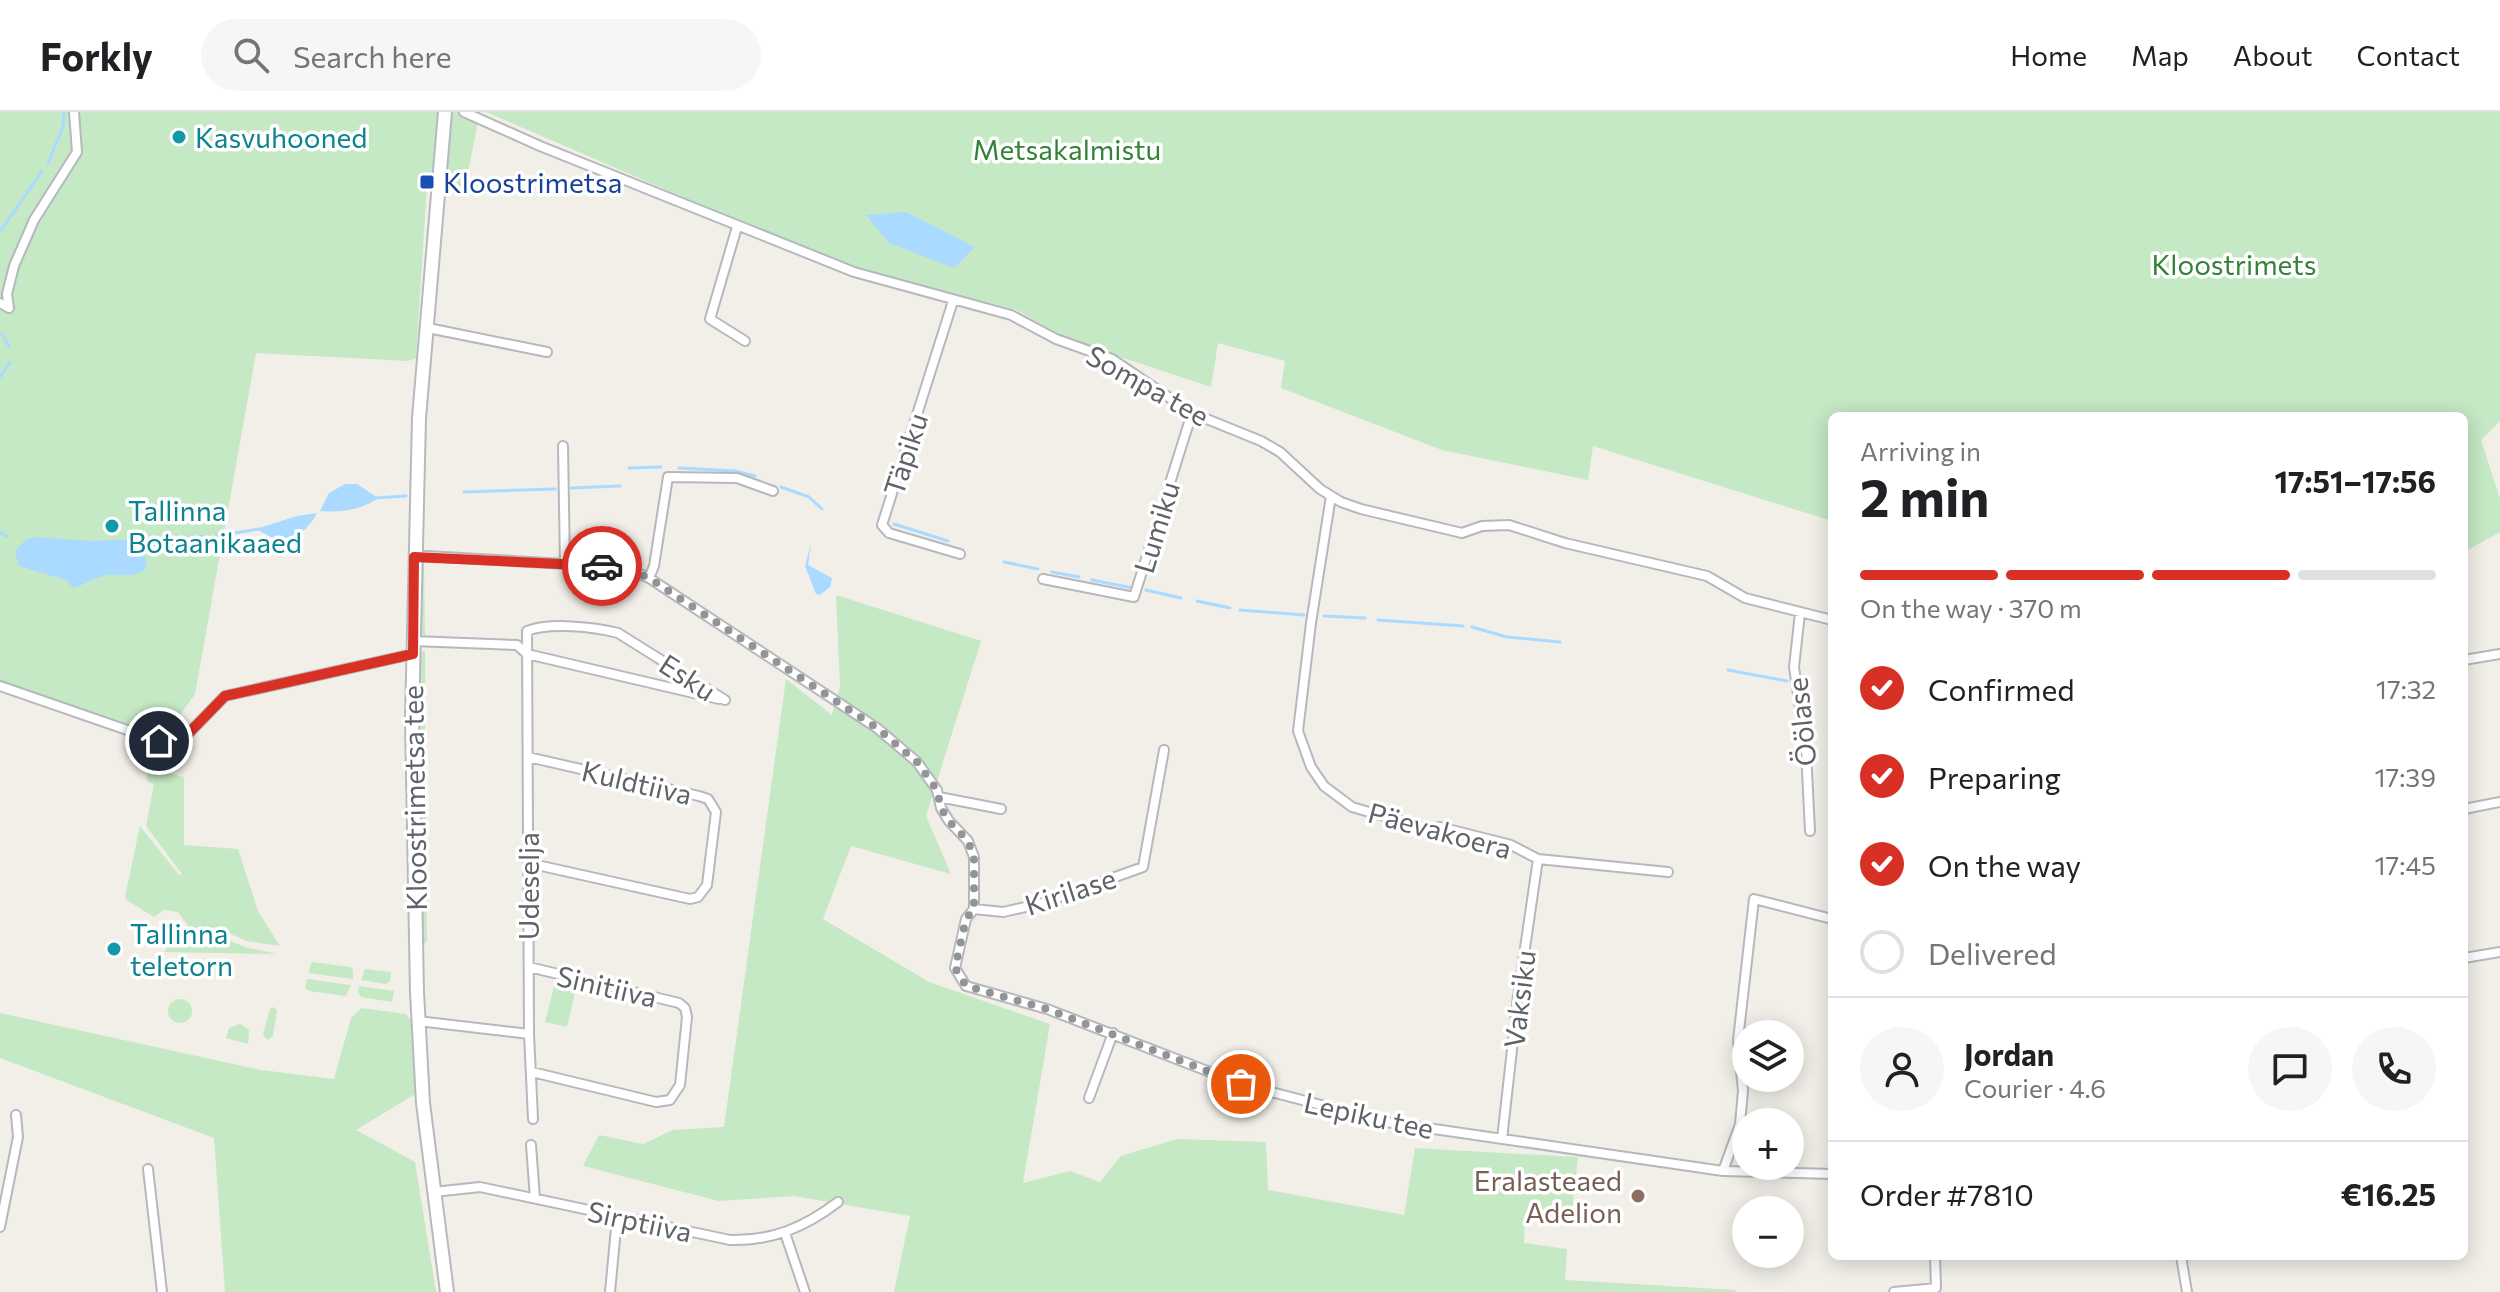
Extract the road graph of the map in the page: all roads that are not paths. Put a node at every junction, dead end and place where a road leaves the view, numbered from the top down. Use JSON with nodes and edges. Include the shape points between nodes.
{"nodes":[{"id":1,"x":74,"y":112,"type":"edge"},
{"id":2,"x":445,"y":112,"type":"edge"},
{"id":3,"x":464,"y":112,"type":"edge"},
{"id":4,"x":737,"y":227,"type":"junction"},
{"id":5,"x":953,"y":301,"type":"junction"},
{"id":6,"x":0,"y":303,"type":"edge"},
{"id":7,"x":428,"y":328,"type":"junction"},
{"id":8,"x":745,"y":341,"type":"dead end"},
{"id":9,"x":547,"y":352,"type":"dead end"},
{"id":10,"x":1192,"y":413,"type":"junction"},
{"id":11,"x":563,"y":446,"type":"dead end"},
{"id":12,"x":773,"y":491,"type":"dead end"},
{"id":13,"x":1331,"y":496,"type":"junction"},
{"id":14,"x":960,"y":554,"type":"dead end"},
{"id":15,"x":414,"y":557,"type":"junction"},
{"id":16,"x":565,"y":565,"type":"junction"},
{"id":17,"x":649,"y":578,"type":"junction"},
{"id":18,"x":1043,"y":579,"type":"dead end"},
{"id":19,"x":1800,"y":613,"type":"junction"},
{"id":20,"x":1828,"y":619,"type":"edge"},
{"id":21,"x":413,"y":648,"type":"junction"},
{"id":22,"x":527,"y":654,"type":"junction"},
{"id":23,"x":2500,"y":654,"type":"edge"},
{"id":24,"x":2468,"y":659,"type":"edge"},
{"id":25,"x":0,"y":686,"type":"edge"},
{"id":26,"x":1164,"y":750,"type":"dead end"},
{"id":27,"x":528,"y":757,"type":"junction"},
{"id":28,"x":939,"y":797,"type":"junction"},
{"id":29,"x":2500,"y":802,"type":"edge"},
{"id":30,"x":2468,"y":808,"type":"edge"},
{"id":31,"x":1001,"y":809,"type":"dead end"},
{"id":32,"x":1810,"y":831,"type":"dead end"},
{"id":33,"x":1538,"y":859,"type":"junction"},
{"id":34,"x":528,"y":863,"type":"junction"},
{"id":35,"x":1668,"y":872,"type":"dead end"},
{"id":36,"x":974,"y":909,"type":"junction"},
{"id":37,"x":1828,"y":918,"type":"edge"},
{"id":38,"x":2500,"y":952,"type":"edge"},
{"id":39,"x":2468,"y":957,"type":"edge"},
{"id":40,"x":529,"y":967,"type":"junction"},
{"id":41,"x":418,"y":1021,"type":"junction"},
{"id":42,"x":1113,"y":1033,"type":"junction"},
{"id":43,"x":529,"y":1034,"type":"junction"},
{"id":44,"x":532,"y":1072,"type":"junction"},
{"id":45,"x":1089,"y":1098,"type":"dead end"},
{"id":46,"x":16,"y":1115,"type":"dead end"},
{"id":47,"x":533,"y":1119,"type":"dead end"},
{"id":48,"x":1502,"y":1139,"type":"junction"},
{"id":49,"x":531,"y":1145,"type":"dead end"},
{"id":50,"x":148,"y":1169,"type":"dead end"},
{"id":51,"x":1723,"y":1171,"type":"junction"},
{"id":52,"x":1828,"y":1174,"type":"edge"},
{"id":53,"x":0,"y":1177,"type":"edge"},
{"id":54,"x":10,"y":1178,"type":"junction"},
{"id":55,"x":434,"y":1192,"type":"junction"},
{"id":56,"x":535,"y":1198,"type":"junction"},
{"id":57,"x":838,"y":1202,"type":"dead end"},
{"id":58,"x":617,"y":1218,"type":"junction"},
{"id":59,"x":0,"y":1227,"type":"edge"},
{"id":60,"x":785,"y":1233,"type":"junction"},
{"id":61,"x":1935,"y":1260,"type":"edge"},
{"id":62,"x":2182,"y":1260,"type":"edge"},
{"id":63,"x":162,"y":1292,"type":"edge"},
{"id":64,"x":447,"y":1292,"type":"edge"},
{"id":65,"x":610,"y":1292,"type":"edge"},
{"id":66,"x":805,"y":1292,"type":"edge"},
{"id":67,"x":1894,"y":1292,"type":"edge"},
{"id":68,"x":2187,"y":1292,"type":"edge"}],
"edges":[{"from":1,"to":6,"type":"street","via":[[77,152],[34,220],[14,266],[9,308]]},
{"from":2,"to":7,"type":"main road","name":"Kloostrimetsa tee"},
{"from":3,"to":4,"type":"street","name":"Sompa tee"},
{"from":4,"to":5,"type":"street","name":"Sompa tee","via":[[854,272]]},
{"from":4,"to":8,"type":"street","via":[[710,319]]},
{"from":5,"to":10,"type":"street","name":"Sompa tee","via":[[1011,315],[1056,339],[1112,359]]},
{"from":5,"to":14,"type":"street","name":"Täpiku","via":[[882,525],[889,533]]},
{"from":7,"to":9,"type":"street"},
{"from":7,"to":15,"type":"main road","name":"Kloostrimetsa tee"},
{"from":10,"to":13,"type":"street","name":"Sompa tee","via":[[1280,452]]},
{"from":10,"to":18,"type":"street","name":"Lumiku","via":[[1134,597]]},
{"from":11,"to":16,"type":"street"},
{"from":12,"to":17,"type":"street","via":[[737,478],[668,477]]},
{"from":13,"to":19,"type":"street","name":"Sompa tee","via":[[1361,509],[1462,533],[1509,525],[1707,576],[1745,598]]},
{"from":13,"to":33,"type":"street","name":"Päevakoera","via":[[1298,731],[1311,767],[1324,786],[1352,807],[1511,845]]},
{"from":15,"to":16,"type":"street","name":"Lepiku tee"},
{"from":15,"to":21,"type":"main road","name":"Kloostrimetsa tee"},
{"from":16,"to":17,"type":"street","name":"Lepiku tee","via":[[621,569]]},
{"from":17,"to":28,"type":"street","name":"Lepiku tee","via":[[877,728],[917,762]]},
{"from":19,"to":20,"type":"street","name":"Sompa tee"},
{"from":19,"to":32,"type":"street","name":"Öölase","via":[[1794,667]]},
{"from":21,"to":22,"type":"street","name":"Esku","via":[[517,645]]},
{"from":21,"to":25,"type":"street","name":"Esku","via":[[225,696],[186,736],[174,741],[159,741]]},
{"from":21,"to":41,"type":"main road","name":"Kloostrimetsa tee"},
{"from":22,"to":22,"type":"street","name":"Esku","via":[[681,691],[725,700],[631,640],[603,629],[538,627],[527,631]]},
{"from":22,"to":27,"type":"street","name":"Udeselja"},
{"from":23,"to":24,"type":"street"},
{"from":26,"to":36,"type":"street","name":"Kirilase","via":[[1143,867],[1043,903],[1003,912]]},
{"from":27,"to":34,"type":"street","name":"Udeselja"},
{"from":27,"to":34,"type":"street","name":"Kuldtiiva","via":[[699,796],[716,812],[707,885],[698,897]]},
{"from":28,"to":31,"type":"street"},
{"from":28,"to":36,"type":"street","name":"Lepiku tee","via":[[974,857]]},
{"from":29,"to":30,"type":"street"},
{"from":33,"to":35,"type":"street","name":"Päevakoera"},
{"from":33,"to":48,"type":"street","name":"Vaksiku"},
{"from":34,"to":40,"type":"street","name":"Udeselja"},
{"from":36,"to":42,"type":"street","name":"Lepiku tee","via":[[966,919],[955,968],[966,986]]},
{"from":37,"to":51,"type":"street","via":[[1754,899],[1738,1040],[1740,1124]]},
{"from":38,"to":39,"type":"street"},
{"from":40,"to":43,"type":"street","name":"Udeselja"},
{"from":40,"to":44,"type":"street","name":"Sinitiiva","via":[[679,1003],[687,1017],[680,1085],[670,1100],[656,1102]]},
{"from":41,"to":43,"type":"street"},
{"from":41,"to":55,"type":"main road","name":"Kloostrimetsa tee"},
{"from":42,"to":45,"type":"street"},
{"from":42,"to":48,"type":"street","name":"Lepiku tee","via":[[1216,1075],[1305,1102],[1386,1122]]},
{"from":43,"to":44,"type":"street","name":"Udeselja"},
{"from":44,"to":47,"type":"street","name":"Udeselja"},
{"from":46,"to":54,"type":"street","via":[[18,1137]]},
{"from":48,"to":51,"type":"street","name":"Lepiku tee"},
{"from":49,"to":56,"type":"street"},
{"from":50,"to":63,"type":"street"},
{"from":51,"to":52,"type":"street","name":"Lepiku tee"},
{"from":53,"to":54,"type":"street"},
{"from":54,"to":59,"type":"street"},
{"from":55,"to":56,"type":"street","name":"Sirptiiva","via":[[480,1187]]},
{"from":55,"to":64,"type":"main road","name":"Kloostrimetsa tee"},
{"from":56,"to":58,"type":"street","name":"Sirptiiva"},
{"from":57,"to":60,"type":"street","name":"Sirptiiva"},
{"from":58,"to":60,"type":"street","name":"Sirptiiva","via":[[730,1240]]},
{"from":58,"to":65,"type":"street"},
{"from":60,"to":66,"type":"street"},
{"from":61,"to":67,"type":"street","via":[[1936,1288]]},
{"from":62,"to":68,"type":"street"}]}
